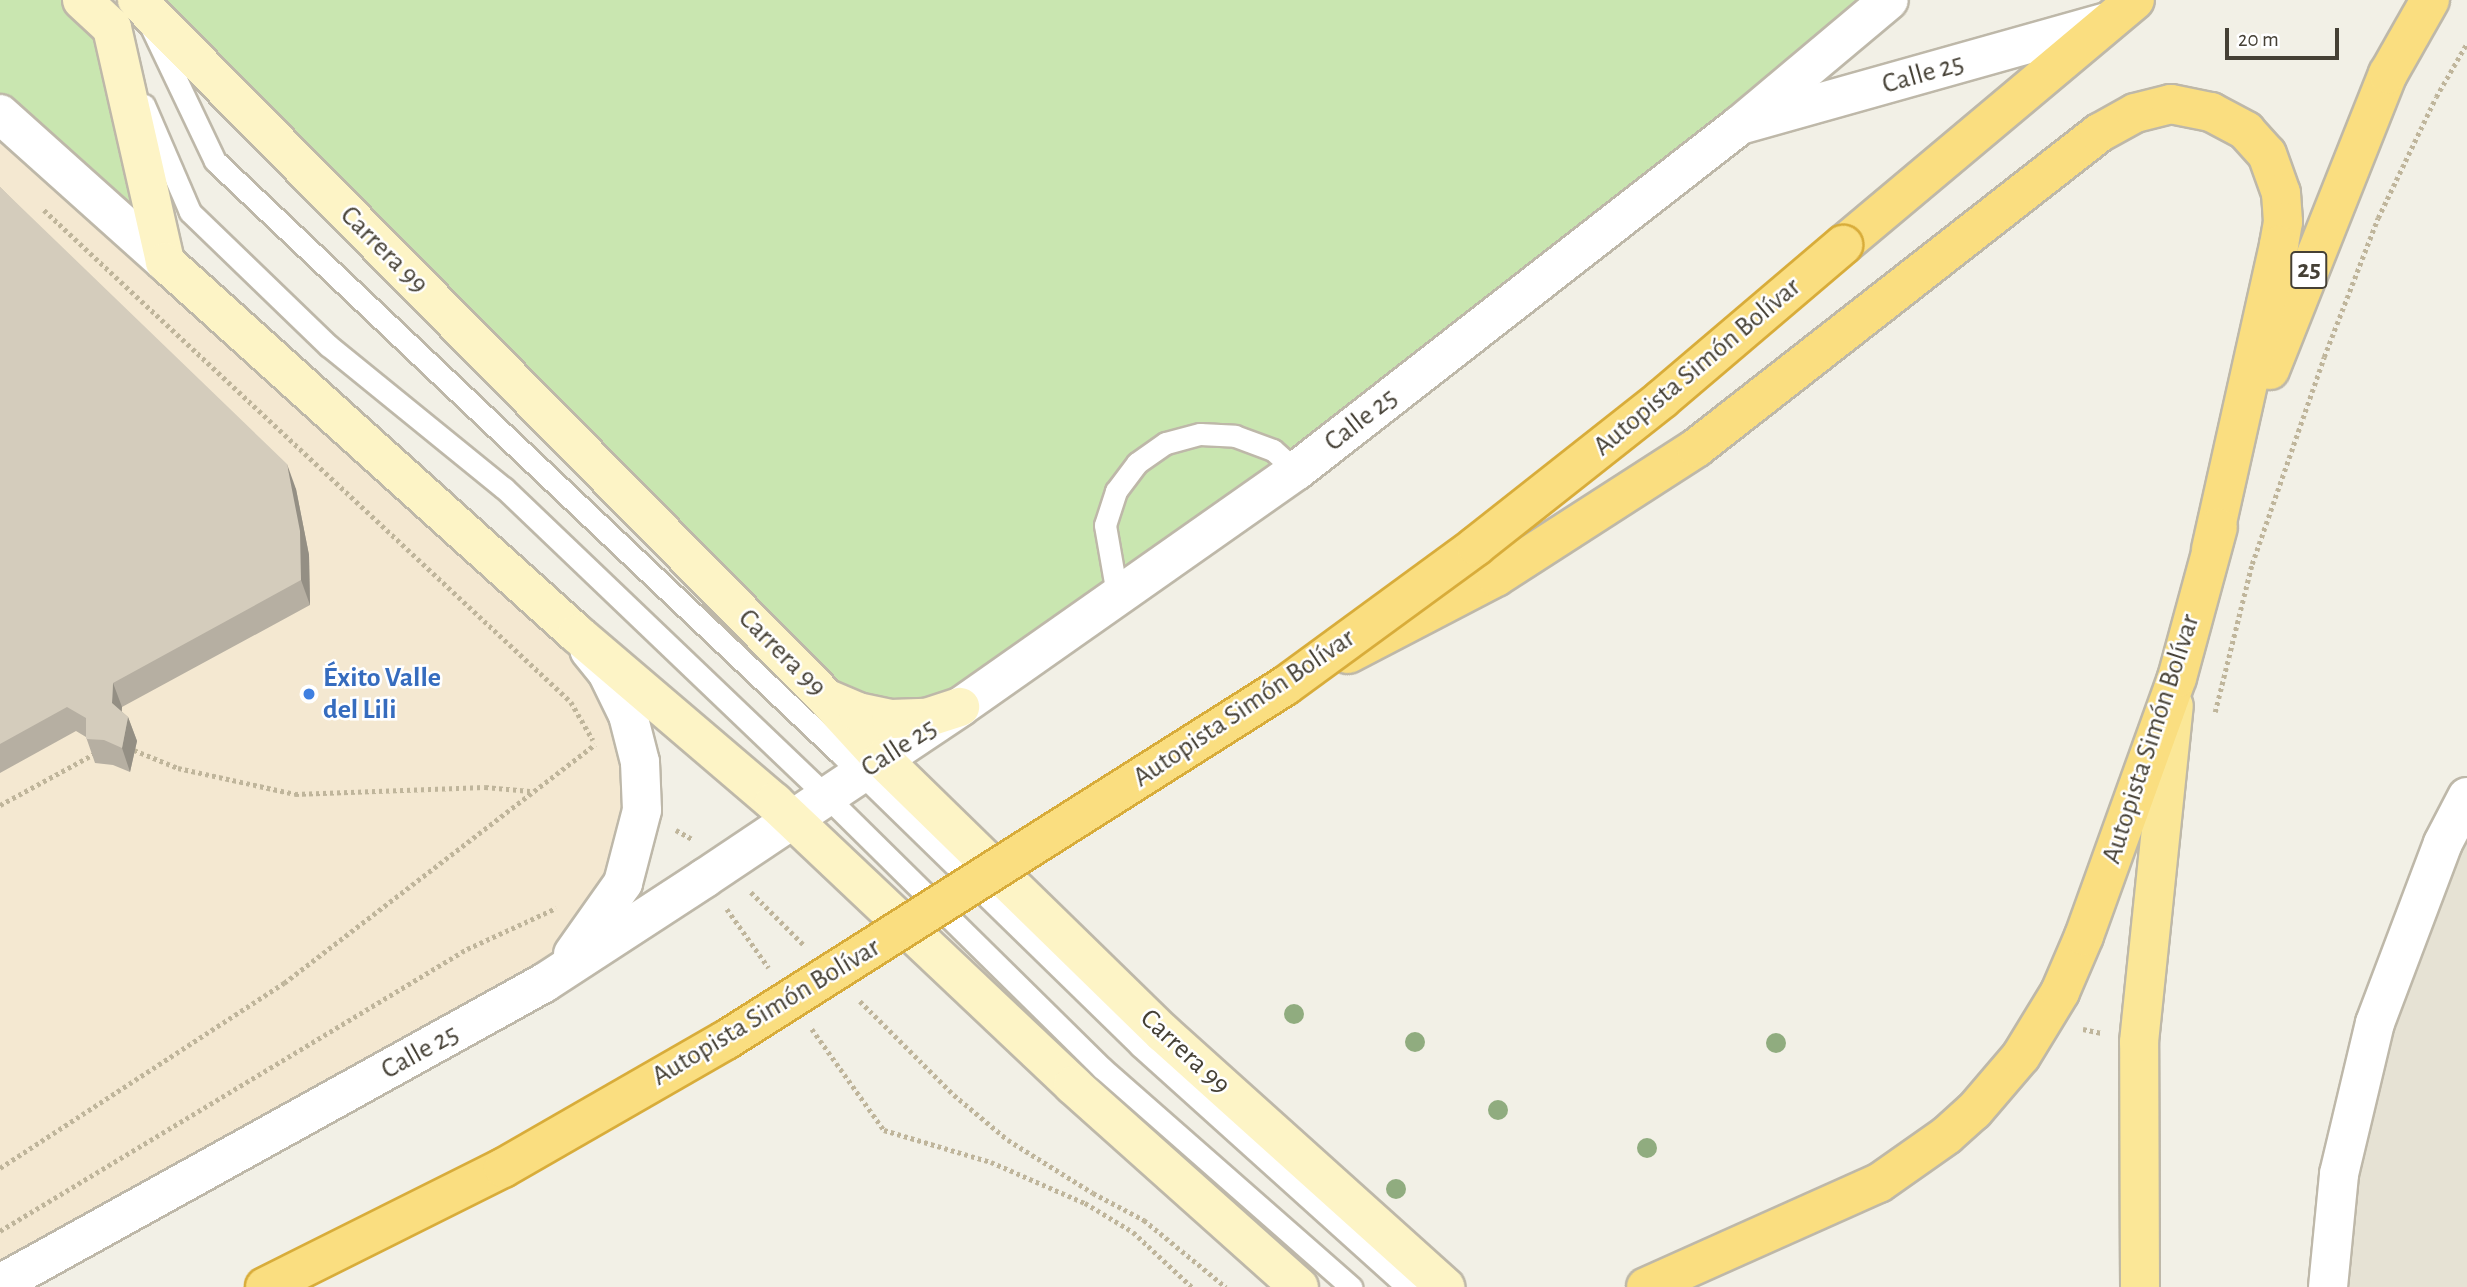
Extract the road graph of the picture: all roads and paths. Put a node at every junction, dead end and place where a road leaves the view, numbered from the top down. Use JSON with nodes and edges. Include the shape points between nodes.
{"nodes":[{"id":1,"x":82,"y":0,"type":"edge"},
{"id":2,"x":137,"y":0,"type":"edge"},
{"id":3,"x":1889,"y":0,"type":"edge"},
{"id":4,"x":2430,"y":0,"type":"edge"},
{"id":5,"x":2120,"y":11,"type":"edge"},
{"id":6,"x":112,"y":29,"type":"junction"},
{"id":7,"x":2467,"y":43,"type":"edge"},
{"id":8,"x":0,"y":114,"type":"edge"},
{"id":9,"x":1740,"y":125,"type":"junction"},
{"id":10,"x":41,"y":207,"type":"dead end"},
{"id":11,"x":165,"y":262,"type":"junction"},
{"id":12,"x":1296,"y":471,"type":"junction"},
{"id":13,"x":2211,"y":550,"type":"junction"},
{"id":14,"x":1117,"y":594,"type":"junction"},
{"id":15,"x":577,"y":634,"type":"junction"},
{"id":16,"x":2177,"y":678,"type":"junction"},
{"id":17,"x":1285,"y":686,"type":"junction"},
{"id":18,"x":828,"y":699,"type":"junction"},
{"id":19,"x":960,"y":708,"type":"junction"},
{"id":20,"x":2211,"y":725,"type":"dead end"},
{"id":21,"x":595,"y":744,"type":"junction"},
{"id":22,"x":134,"y":750,"type":"dead end"},
{"id":23,"x":95,"y":753,"type":"edge"},
{"id":24,"x":597,"y":755,"type":"dead end"},
{"id":25,"x":872,"y":766,"type":"junction"},
{"id":26,"x":531,"y":791,"type":"junction"},
{"id":27,"x":826,"y":796,"type":"junction"},
{"id":28,"x":2467,"y":797,"type":"edge"},
{"id":29,"x":0,"y":805,"type":"edge"},
{"id":30,"x":642,"y":810,"type":"junction"},
{"id":31,"x":792,"y":819,"type":"junction"},
{"id":32,"x":715,"y":872,"type":"junction"},
{"id":33,"x":564,"y":898,"type":"dead end"},
{"id":34,"x":810,"y":951,"type":"dead end"},
{"id":35,"x":775,"y":977,"type":"dead end"},
{"id":36,"x":544,"y":983,"type":"junction"},
{"id":37,"x":858,"y":999,"type":"dead end"},
{"id":38,"x":806,"y":1021,"type":"dead end"},
{"id":39,"x":2080,"y":1028,"type":"dead end"},
{"id":40,"x":2108,"y":1034,"type":"dead end"},
{"id":41,"x":0,"y":1168,"type":"edge"},
{"id":42,"x":0,"y":1231,"type":"edge"},
{"id":43,"x":0,"y":1284,"type":"edge"},
{"id":44,"x":265,"y":1287,"type":"edge"},
{"id":45,"x":1192,"y":1287,"type":"edge"},
{"id":46,"x":1226,"y":1287,"type":"edge"},
{"id":47,"x":1299,"y":1287,"type":"edge"},
{"id":48,"x":1351,"y":1287,"type":"edge"},
{"id":49,"x":1408,"y":1287,"type":"edge"},
{"id":50,"x":1446,"y":1287,"type":"edge"},
{"id":51,"x":1646,"y":1287,"type":"edge"},
{"id":52,"x":2140,"y":1287,"type":"edge"},
{"id":53,"x":2328,"y":1287,"type":"edge"}],
"edges":[{"from":1,"to":6,"type":"main road"},
{"from":2,"to":18,"type":"main road","name":"Carrera 99"},
{"from":2,"to":25,"type":"lane","via":[[215,161]]},
{"from":3,"to":9,"type":"street","name":"Calle 25"},
{"from":4,"to":13,"type":"highway","name":"Autopista Simón Bolívar","number":"25","via":[[2388,74],[2279,343]]},
{"from":5,"to":9,"type":"street","name":"Calle 25"},
{"from":5,"to":17,"type":"highway","name":"Autopista Simón Bolívar","bridge":true,"via":[[1662,399],[1476,546]]},
{"from":6,"to":11,"type":"main road"},
{"from":6,"to":27,"type":"lane","via":[[190,212],[329,346],[504,488]]},
{"from":7,"to":20,"type":"path","via":[[2378,218],[2324,357],[2252,565]]},
{"from":8,"to":11,"type":"street"},
{"from":9,"to":12,"type":"street","name":"Calle 25"},
{"from":10,"to":21,"type":"path","via":[[570,702]]},
{"from":11,"to":15,"type":"main road"},
{"from":12,"to":14,"type":"street","name":"Calle 25"},
{"from":12,"to":14,"type":"lane","via":[[1273,450],[1235,436],[1212,434],[1167,443],[1137,463],[1116,491],[1105,525]]},
{"from":13,"to":16,"type":"highway","name":"Autopista Simón Bolívar","number":"25"},
{"from":13,"to":17,"type":"highway","bridge":true,"via":[[2283,222],[2281,193],[2273,165],[2246,131],[2211,112],[2171,104],[2120,120],[1696,448],[1496,577]]},
{"from":14,"to":19,"type":"street","name":"Calle 25"},
{"from":15,"to":30,"type":"street","via":[[607,672],[628,715],[640,762]]},
{"from":15,"to":31,"type":"main road"},
{"from":16,"to":51,"type":"highway","name":"Autopista Simón Bolívar","via":[[2060,992],[2021,1056],[1974,1111],[1914,1161],[1844,1202]]},
{"from":16,"to":52,"type":"main road","via":[[2139,1042]]},
{"from":17,"to":44,"type":"highway","name":"Autopista Simón Bolívar","bridge":true,"via":[[726,1040],[503,1168]]},
{"from":18,"to":19,"type":"main road","via":[[891,719],[926,718]]},
{"from":18,"to":25,"type":"main road","name":"Carrera 99"},
{"from":19,"to":25,"type":"street","name":"Calle 25"},
{"from":21,"to":24,"type":"path"},
{"from":21,"to":26,"type":"path"},
{"from":22,"to":26,"type":"path","via":[[178,768],[295,794],[485,787]]},
{"from":23,"to":29,"type":"path"},
{"from":25,"to":27,"type":"street","name":"Calle 25"},
{"from":25,"to":49,"type":"lane","via":[[1140,1046]]},
{"from":25,"to":50,"type":"main road","name":"Carrera 99"},
{"from":26,"to":41,"type":"path","via":[[284,983]]},
{"from":27,"to":31,"type":"street","name":"Calle 25"},
{"from":27,"to":48,"type":"lane","via":[[1102,1068]]},
{"from":28,"to":53,"type":"street","via":[[2443,843],[2375,1023],[2339,1174]]},
{"from":30,"to":32,"type":"path","via":[[707,848]]},
{"from":30,"to":36,"type":"street","via":[[623,883],[582,946]]},
{"from":31,"to":32,"type":"street","name":"Calle 25"},
{"from":31,"to":47,"type":"main road","via":[[1073,1085]]},
{"from":32,"to":34,"type":"path"},
{"from":32,"to":35,"type":"path"},
{"from":32,"to":36,"type":"street","name":"Calle 25"},
{"from":33,"to":42,"type":"path","via":[[556,908],[467,949]]},
{"from":36,"to":43,"type":"street","name":"Calle 25"},
{"from":37,"to":46,"type":"path","via":[[954,1095],[1007,1140],[1144,1220]]},
{"from":38,"to":45,"type":"path","via":[[884,1130],[991,1162],[1085,1203],[1133,1232]]},
{"from":39,"to":40,"type":"path"}]}
